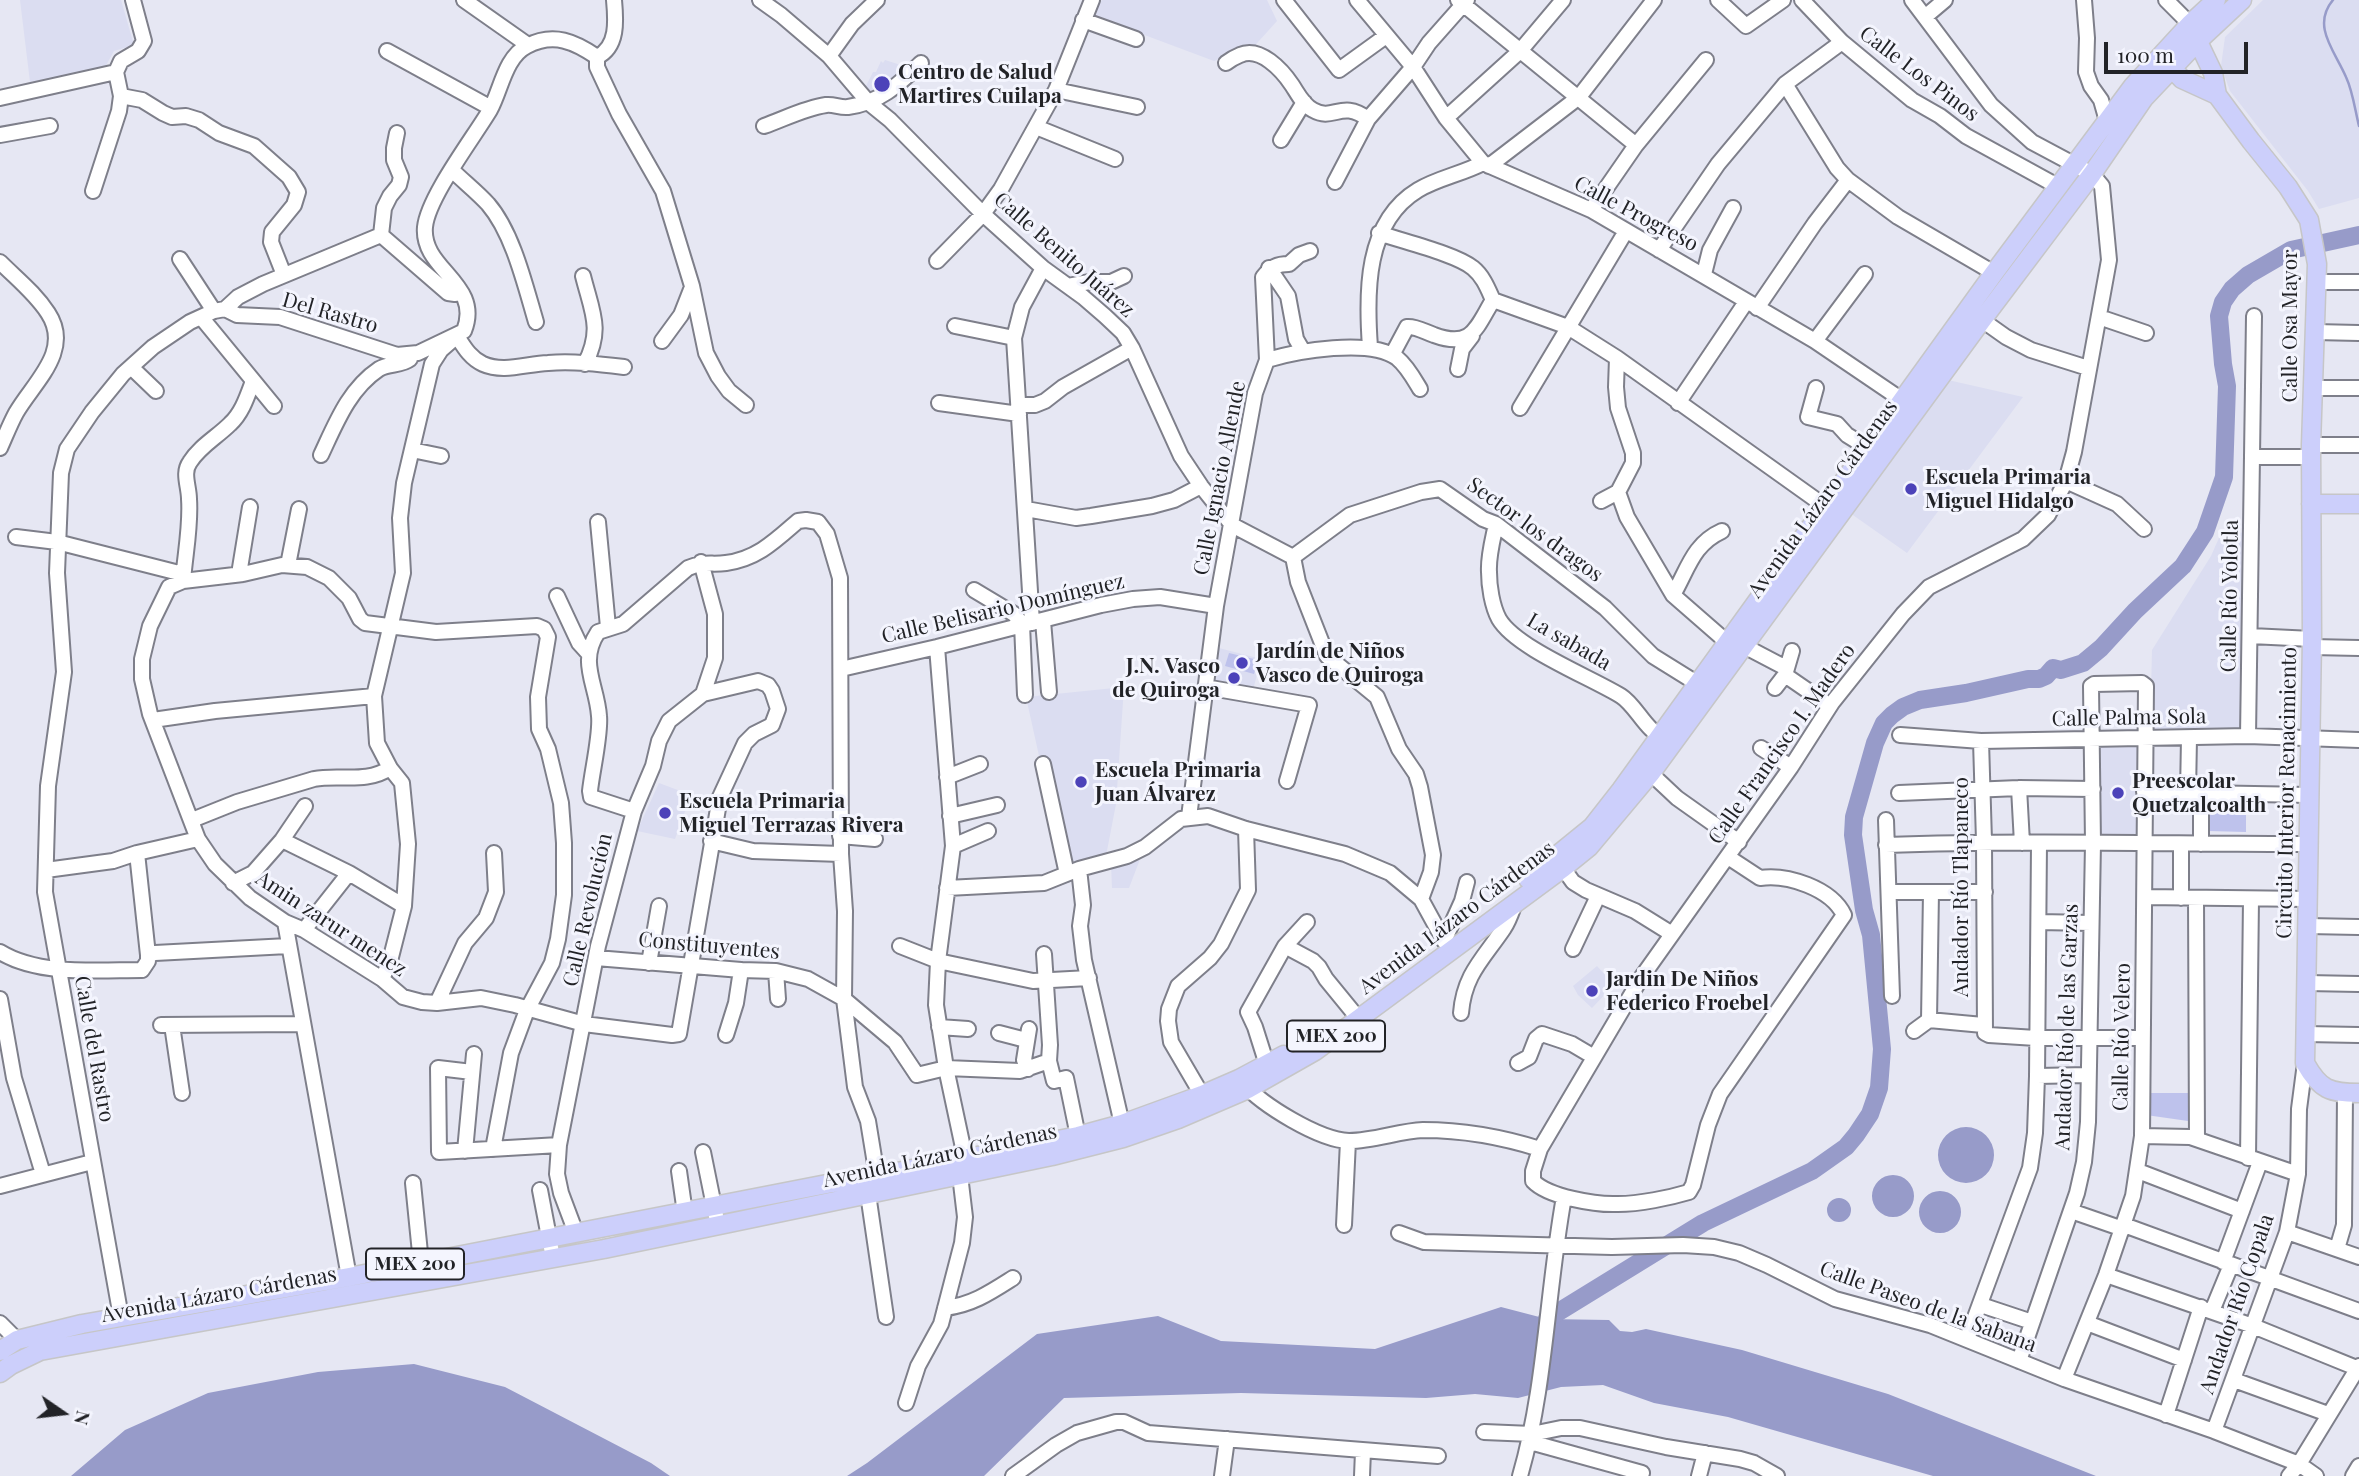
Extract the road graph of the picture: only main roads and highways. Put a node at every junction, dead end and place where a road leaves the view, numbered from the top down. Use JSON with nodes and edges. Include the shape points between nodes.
{"nodes":[{"id":1,"x":2216,"y":0,"type":"edge"},
{"id":2,"x":2242,"y":0,"type":"edge"},
{"id":3,"x":2194,"y":33,"type":"junction"},
{"id":4,"x":2166,"y":63,"type":"junction"},
{"id":5,"x":2217,"y":95,"type":"junction"},
{"id":6,"x":2359,"y":503,"type":"edge"},
{"id":7,"x":2311,"y":504,"type":"junction"},
{"id":8,"x":1736,"y":644,"type":"junction"},
{"id":9,"x":1667,"y":739,"type":"junction"},
{"id":10,"x":1646,"y":768,"type":"junction"},
{"id":11,"x":1244,"y":1084,"type":"junction"},
{"id":12,"x":2352,"y":1093,"type":"edge"},
{"id":13,"x":716,"y":1216,"type":"junction"},
{"id":14,"x":475,"y":1252,"type":"junction"},
{"id":15,"x":479,"y":1271,"type":"junction"},
{"id":16,"x":179,"y":1307,"type":"junction"},
{"id":17,"x":182,"y":1325,"type":"junction"},
{"id":18,"x":0,"y":1351,"type":"edge"},
{"id":19,"x":0,"y":1373,"type":"edge"}],
"edges":[{"from":1,"to":3,"type":"main road","name":"Avenida Lázaro Cárdenas","number":"MEX 200"},
{"from":2,"to":3,"type":"main road","name":"Avenida Lázaro Cárdenas","number":"MEX 200"},
{"from":3,"to":4,"type":"main road","name":"Avenida Lázaro Cárdenas","number":"MEX 200"},
{"from":3,"to":5,"type":"main road","name":"Calle Osa Mayor","via":[[2213,73]]},
{"from":4,"to":5,"type":"main road","name":"Calle Osa Mayor","via":[[2182,79]]},
{"from":4,"to":8,"type":"main road","name":"Avenida Lázaro Cárdenas","number":"MEX 200","via":[[2092,174]]},
{"from":4,"to":8,"type":"main road","name":"Avenida Lázaro Cárdenas","number":"MEX 200","via":[[2133,86],[1994,273],[1826,507]]},
{"from":5,"to":7,"type":"main road","name":"Calle Osa Mayor","via":[[2309,220],[2316,273]]},
{"from":6,"to":7,"type":"main road"},
{"from":7,"to":12,"type":"main road","name":"Circuito Interior Renacimiento","via":[[2305,1063],[2314,1080],[2327,1089]]},
{"from":8,"to":9,"type":"main road","name":"Avenida Lázaro Cárdenas","number":"MEX 200"},
{"from":8,"to":9,"type":"main road","name":"Avenida Lázaro Cárdenas","number":"MEX 200","via":[[1698,684]]},
{"from":9,"to":10,"type":"main road","name":"Avenida Lázaro Cárdenas","number":"MEX 200"},
{"from":10,"to":11,"type":"main road","name":"Avenida Lázaro Cárdenas","number":"MEX 200","via":[[1592,827],[1543,868],[1353,1013]]},
{"from":10,"to":11,"type":"main road","name":"Avenida Lázaro Cárdenas","number":"MEX 200","via":[[1588,847],[1563,868],[1315,1051]]},
{"from":11,"to":13,"type":"main road","name":"Avenida Lázaro Cárdenas","number":"MEX 200","via":[[1078,1136],[832,1183]]},
{"from":11,"to":13,"type":"main road","name":"Avenida Lázaro Cárdenas","number":"MEX 200","via":[[1178,1119],[1084,1149],[868,1194]]},
{"from":13,"to":14,"type":"main road","name":"Avenida Lázaro Cárdenas","number":"MEX 200","via":[[685,1213]]},
{"from":13,"to":15,"type":"main road","name":"Avenida Lázaro Cárdenas","number":"MEX 200","via":[[553,1258]]},
{"from":14,"to":15,"type":"main road"},
{"from":14,"to":16,"type":"main road","name":"Avenida Lázaro Cárdenas","number":"MEX 200"},
{"from":15,"to":17,"type":"main road","name":"Avenida Lázaro Cárdenas","number":"MEX 200"},
{"from":16,"to":17,"type":"main road"},
{"from":16,"to":18,"type":"main road","name":"Avenida Lázaro Cárdenas","number":"MEX 200","via":[[82,1324],[17,1340]]},
{"from":17,"to":19,"type":"main road","name":"Avenida Lázaro Cárdenas","number":"MEX 200","via":[[40,1351]]}]}
